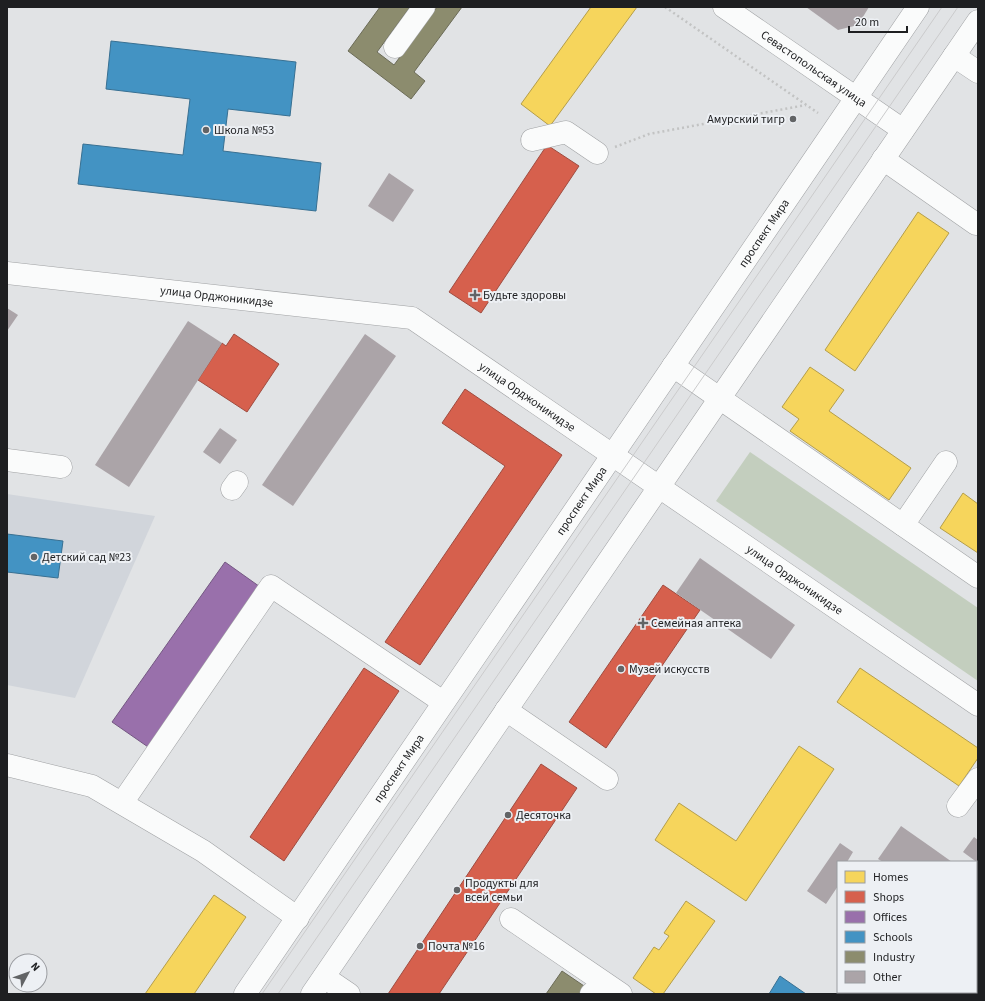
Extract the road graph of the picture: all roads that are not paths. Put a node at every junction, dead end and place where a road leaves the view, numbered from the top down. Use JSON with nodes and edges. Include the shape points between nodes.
{"nodes":[{"id":1,"x":424,"y":7,"type":"edge"},
{"id":2,"x":724,"y":7,"type":"edge"},
{"id":3,"x":918,"y":7,"type":"edge"},
{"id":4,"x":978,"y":21,"type":"edge"},
{"id":5,"x":395,"y":47,"type":"dead end"},
{"id":6,"x":954,"y":56,"type":"junction"},
{"id":7,"x":978,"y":72,"type":"edge"},
{"id":8,"x":856,"y":98,"type":"junction"},
{"id":9,"x":903,"y":130,"type":"junction"},
{"id":10,"x":532,"y":140,"type":"dead end"},
{"id":11,"x":597,"y":153,"type":"road end"},
{"id":12,"x":883,"y":160,"type":"junction"},
{"id":13,"x":976,"y":224,"type":"dead end"},
{"id":14,"x":7,"y":273,"type":"edge"},
{"id":15,"x":673,"y":366,"type":"junction"},
{"id":16,"x":720,"y":398,"type":"junction"},
{"id":17,"x":613,"y":454,"type":"junction"},
{"id":18,"x":7,"y":460,"type":"edge"},
{"id":19,"x":946,"y":462,"type":"dead end"},
{"id":20,"x":60,"y":467,"type":"dead end"},
{"id":21,"x":660,"y":486,"type":"junction"},
{"id":22,"x":903,"y":525,"type":"junction"},
{"id":23,"x":978,"y":577,"type":"edge"},
{"id":24,"x":443,"y":702,"type":"junction"},
{"id":25,"x":978,"y":705,"type":"edge"},
{"id":26,"x":506,"y":710,"type":"junction"},
{"id":27,"x":7,"y":765,"type":"edge"},
{"id":28,"x":978,"y":779,"type":"edge"},
{"id":29,"x":607,"y":780,"type":"dead end"},
{"id":30,"x":122,"y":803,"type":"junction"},
{"id":31,"x":958,"y":806,"type":"dead end"},
{"id":32,"x":298,"y":918,"type":"junction"},
{"id":33,"x":512,"y":919,"type":"dead end"},
{"id":34,"x":318,"y":985,"type":"edge"},
{"id":35,"x":245,"y":994,"type":"edge"},
{"id":36,"x":349,"y":994,"type":"edge"},
{"id":37,"x":621,"y":994,"type":"edge"}],
"edges":[{"from":1,"to":5,"type":"main road"},
{"from":2,"to":8,"type":"main road","name":"Севастопольская улица"},
{"from":3,"to":8,"type":"main road","name":"проспект Мира"},
{"from":4,"to":6,"type":"main road"},
{"from":6,"to":7,"type":"main road"},
{"from":6,"to":9,"type":"main road"},
{"from":8,"to":9,"type":"main road","name":"Севастопольская улица"},
{"from":8,"to":15,"type":"main road","name":"проспект Мира"},
{"from":9,"to":12,"type":"main road"},
{"from":10,"to":11,"type":"main road","via":[[566,132]]},
{"from":12,"to":13,"type":"main road"},
{"from":12,"to":16,"type":"main road"},
{"from":14,"to":17,"type":"main road","name":"улица Орджоникидзе","via":[[412,318]]},
{"from":15,"to":16,"type":"main road"},
{"from":15,"to":17,"type":"main road","name":"проспект Мира"},
{"from":16,"to":21,"type":"main road"},
{"from":16,"to":22,"type":"main road"},
{"from":17,"to":21,"type":"main road","name":"улица Орджоникидзе"},
{"from":17,"to":24,"type":"main road","name":"проспект Мира"},
{"from":18,"to":20,"type":"main road"},
{"from":19,"to":22,"type":"main road"},
{"from":21,"to":25,"type":"main road","name":"улица Орджоникидзе"},
{"from":21,"to":26,"type":"main road"},
{"from":22,"to":23,"type":"main road"},
{"from":24,"to":30,"type":"main road","via":[[271,586]]},
{"from":24,"to":32,"type":"main road","name":"проспект Мира"},
{"from":26,"to":29,"type":"main road"},
{"from":26,"to":34,"type":"main road"},
{"from":27,"to":30,"type":"main road","via":[[92,786]]},
{"from":28,"to":31,"type":"main road"},
{"from":30,"to":32,"type":"main road","via":[[203,851]]},
{"from":32,"to":35,"type":"main road","name":"проспект Мира"},
{"from":33,"to":37,"type":"main road"},
{"from":34,"to":36,"type":"main road"}]}
